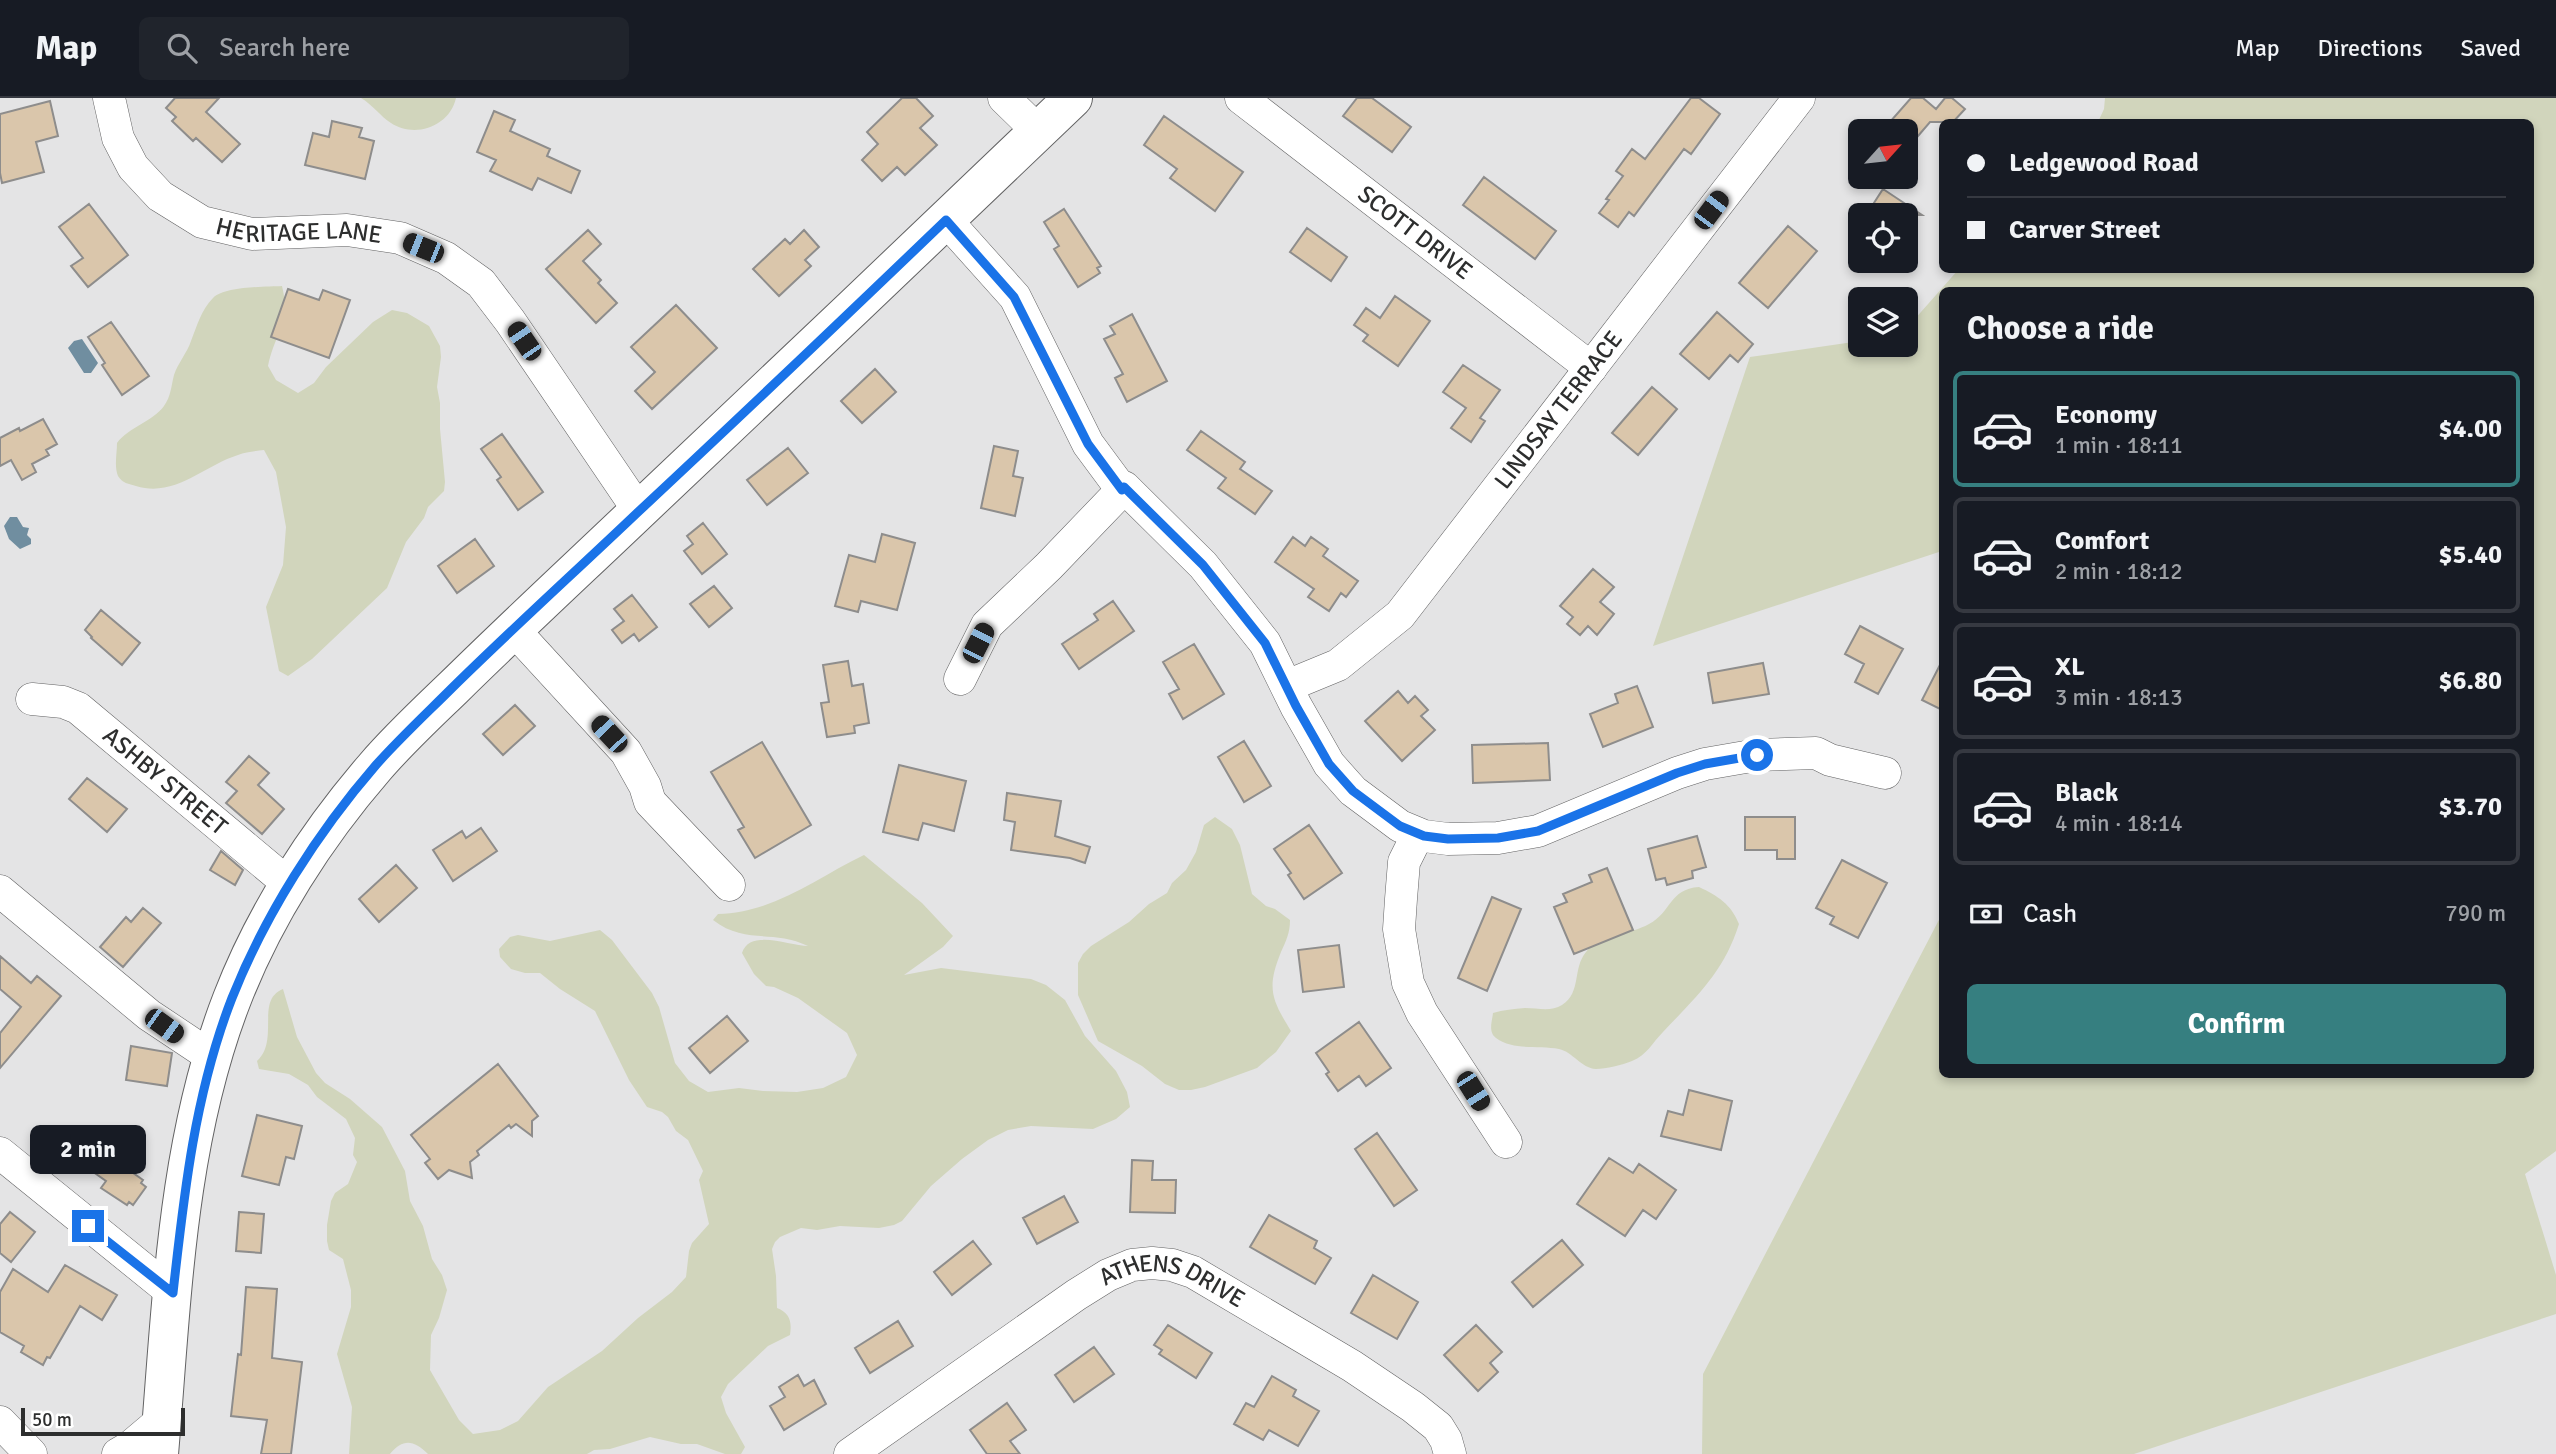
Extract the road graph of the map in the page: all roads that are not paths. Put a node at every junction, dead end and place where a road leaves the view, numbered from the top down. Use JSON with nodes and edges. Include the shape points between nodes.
{"nodes":[{"id":1,"x":109,"y":98,"type":"edge"},
{"id":2,"x":1004,"y":98,"type":"edge"},
{"id":3,"x":1073,"y":98,"type":"edge"},
{"id":4,"x":1241,"y":98,"type":"edge"},
{"id":5,"x":1799,"y":98,"type":"edge"},
{"id":6,"x":1038,"y":131,"type":"junction"},
{"id":7,"x":946,"y":220,"type":"junction"},
{"id":8,"x":1591,"y":368,"type":"junction"},
{"id":9,"x":1122,"y":490,"type":"junction"},
{"id":10,"x":639,"y":511,"type":"junction"},
{"id":11,"x":513,"y":629,"type":"junction"},
{"id":12,"x":960,"y":679,"type":"dead end"},
{"id":13,"x":1287,"y":686,"type":"junction"},
{"id":14,"x":32,"y":699,"type":"dead end"},
{"id":15,"x":1885,"y":773,"type":"dead end"},
{"id":16,"x":1418,"y":834,"type":"junction"},
{"id":17,"x":290,"y":885,"type":"junction"},
{"id":18,"x":729,"y":885,"type":"dead end"},
{"id":19,"x":0,"y":891,"type":"edge"},
{"id":20,"x":212,"y":1057,"type":"junction"},
{"id":21,"x":1506,"y":1142,"type":"dead end"},
{"id":22,"x":0,"y":1153,"type":"edge"},
{"id":23,"x":173,"y":1293,"type":"junction"},
{"id":24,"x":160,"y":1437,"type":"edge"},
{"id":25,"x":118,"y":1454,"type":"edge"},
{"id":26,"x":850,"y":1454,"type":"edge"},
{"id":27,"x":1450,"y":1454,"type":"edge"}],
"edges":[{"from":1,"to":10,"type":"street","name":"HERITAGE LANE","via":[[118,138],[133,167],[160,196],[202,222],[252,234],[348,230],[400,238],[446,258],[481,283]]},
{"from":2,"to":6,"type":"street"},
{"from":3,"to":6,"type":"main road"},
{"from":4,"to":8,"type":"street","name":"SCOTT DRIVE"},
{"from":5,"to":8,"type":"street","name":"LINDSAY TERRACE"},
{"from":6,"to":7,"type":"main road"},
{"from":7,"to":9,"type":"street","via":[[1014,297],[1088,444]]},
{"from":7,"to":10,"type":"main road"},
{"from":8,"to":13,"type":"street","name":"LINDSAY TERRACE","via":[[1400,615],[1338,665]]},
{"from":9,"to":12,"type":"street","via":[[987,625]]},
{"from":9,"to":13,"type":"street","via":[[1124,487],[1203,565],[1265,643]]},
{"from":10,"to":11,"type":"main road"},
{"from":11,"to":17,"type":"main road","via":[[376,765]]},
{"from":11,"to":18,"type":"street","via":[[626,752],[650,802]]},
{"from":13,"to":16,"type":"street","via":[[1337,773],[1378,810]]},
{"from":14,"to":17,"type":"street","name":"ASHBY STREET","via":[[78,708]]},
{"from":15,"to":16,"type":"street","via":[[1816,753],[1757,755],[1677,773],[1538,831],[1471,839]]},
{"from":16,"to":21,"type":"street","via":[[1405,862],[1399,929],[1408,983],[1422,1013]]},
{"from":17,"to":20,"type":"main road","via":[[237,987]]},
{"from":19,"to":20,"type":"street","via":[[149,1015]]},
{"from":20,"to":23,"type":"main road","via":[[189,1161]]},
{"from":22,"to":23,"type":"street"},
{"from":23,"to":24,"type":"main road"},
{"from":24,"to":25,"type":"street"},
{"from":26,"to":27,"type":"street","name":"ATHENS DRIVE","via":[[1076,1295],[1108,1275],[1152,1263],[1182,1268],[1213,1282],[1381,1385],[1438,1427]]}]}
